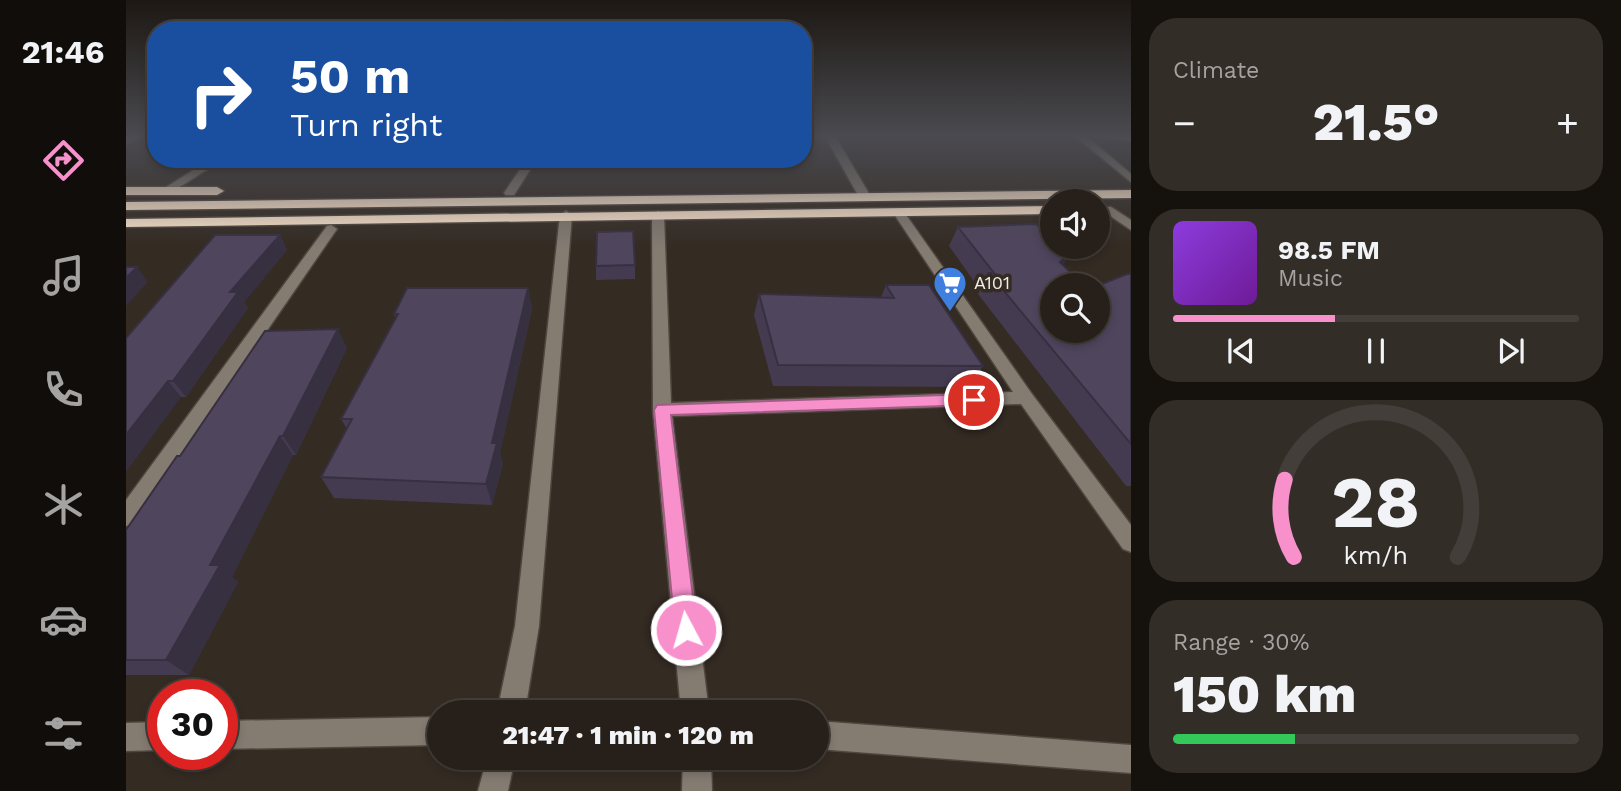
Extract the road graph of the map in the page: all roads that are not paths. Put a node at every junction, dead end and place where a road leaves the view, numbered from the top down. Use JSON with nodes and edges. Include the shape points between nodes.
{"nodes":[{"id":1,"x":196,"y":173,"type":"edge"},
{"id":2,"x":523,"y":173,"type":"edge"},
{"id":3,"x":851,"y":173,"type":"edge"},
{"id":4,"x":126,"y":191,"type":"edge"},
{"id":5,"x":166,"y":191,"type":"junction"},
{"id":6,"x":510,"y":193,"type":"junction"},
{"id":7,"x":1131,"y":194,"type":"edge"},
{"id":8,"x":865,"y":197,"type":"junction"},
{"id":9,"x":695,"y":199,"type":"junction"},
{"id":10,"x":126,"y":206,"type":"edge"},
{"id":11,"x":1110,"y":209,"type":"edge"},
{"id":12,"x":1131,"y":209,"type":"edge"},
{"id":13,"x":1040,"y":211,"type":"edge"},
{"id":14,"x":900,"y":214,"type":"junction"},
{"id":15,"x":1110,"y":214,"type":"edge"},
{"id":16,"x":566,"y":215,"type":"junction"},
{"id":17,"x":658,"y":215,"type":"junction"},
{"id":18,"x":464,"y":218,"type":"junction"},
{"id":19,"x":126,"y":223,"type":"edge"},
{"id":20,"x":1131,"y":226,"type":"edge"},
{"id":21,"x":331,"y":229,"type":"junction"},
{"id":22,"x":126,"y":236,"type":"edge"},
{"id":23,"x":1026,"y":398,"type":"junction"},
{"id":24,"x":662,"y":410,"type":"junction"},
{"id":25,"x":1122,"y":515,"type":"edge"},
{"id":26,"x":126,"y":517,"type":"edge"},
{"id":27,"x":1131,"y":542,"type":"edge"},
{"id":28,"x":513,"y":700,"type":"edge"},
{"id":29,"x":694,"y":700,"type":"edge"},
{"id":30,"x":427,"y":731,"type":"edge"},
{"id":31,"x":238,"y":735,"type":"edge"},
{"id":32,"x":147,"y":736,"type":"edge"},
{"id":33,"x":829,"y":736,"type":"edge"},
{"id":34,"x":126,"y":737,"type":"edge"},
{"id":35,"x":1131,"y":759,"type":"edge"},
{"id":36,"x":498,"y":770,"type":"edge"},
{"id":37,"x":697,"y":770,"type":"edge"},
{"id":38,"x":493,"y":791,"type":"edge"},
{"id":39,"x":697,"y":791,"type":"edge"}],
"edges":[{"from":1,"to":5,"type":"street"},
{"from":2,"to":6,"type":"street"},
{"from":3,"to":8,"type":"street"},
{"from":4,"to":5,"type":"highway"},
{"from":5,"to":6,"type":"highway"},
{"from":6,"to":9,"type":"highway"},
{"from":7,"to":8,"type":"highway"},
{"from":8,"to":9,"type":"highway"},
{"from":9,"to":10,"type":"highway"},
{"from":11,"to":12,"type":"highway"},
{"from":13,"to":14,"type":"highway"},
{"from":14,"to":17,"type":"highway"},
{"from":14,"to":23,"type":"street"},
{"from":15,"to":20,"type":"street"},
{"from":16,"to":17,"type":"highway"},
{"from":16,"to":18,"type":"highway"},
{"from":16,"to":28,"type":"street","via":[[527,626]]},
{"from":17,"to":24,"type":"street"},
{"from":18,"to":19,"type":"highway"},
{"from":18,"to":21,"type":"highway"},
{"from":21,"to":22,"type":"highway"},
{"from":21,"to":26,"type":"street"},
{"from":23,"to":24,"type":"street"},
{"from":23,"to":25,"type":"street"},
{"from":24,"to":29,"type":"street"},
{"from":25,"to":27,"type":"street"},
{"from":30,"to":31,"type":"street"},
{"from":32,"to":34,"type":"street"},
{"from":33,"to":35,"type":"street"},
{"from":36,"to":38,"type":"street"},
{"from":37,"to":39,"type":"street"}]}
